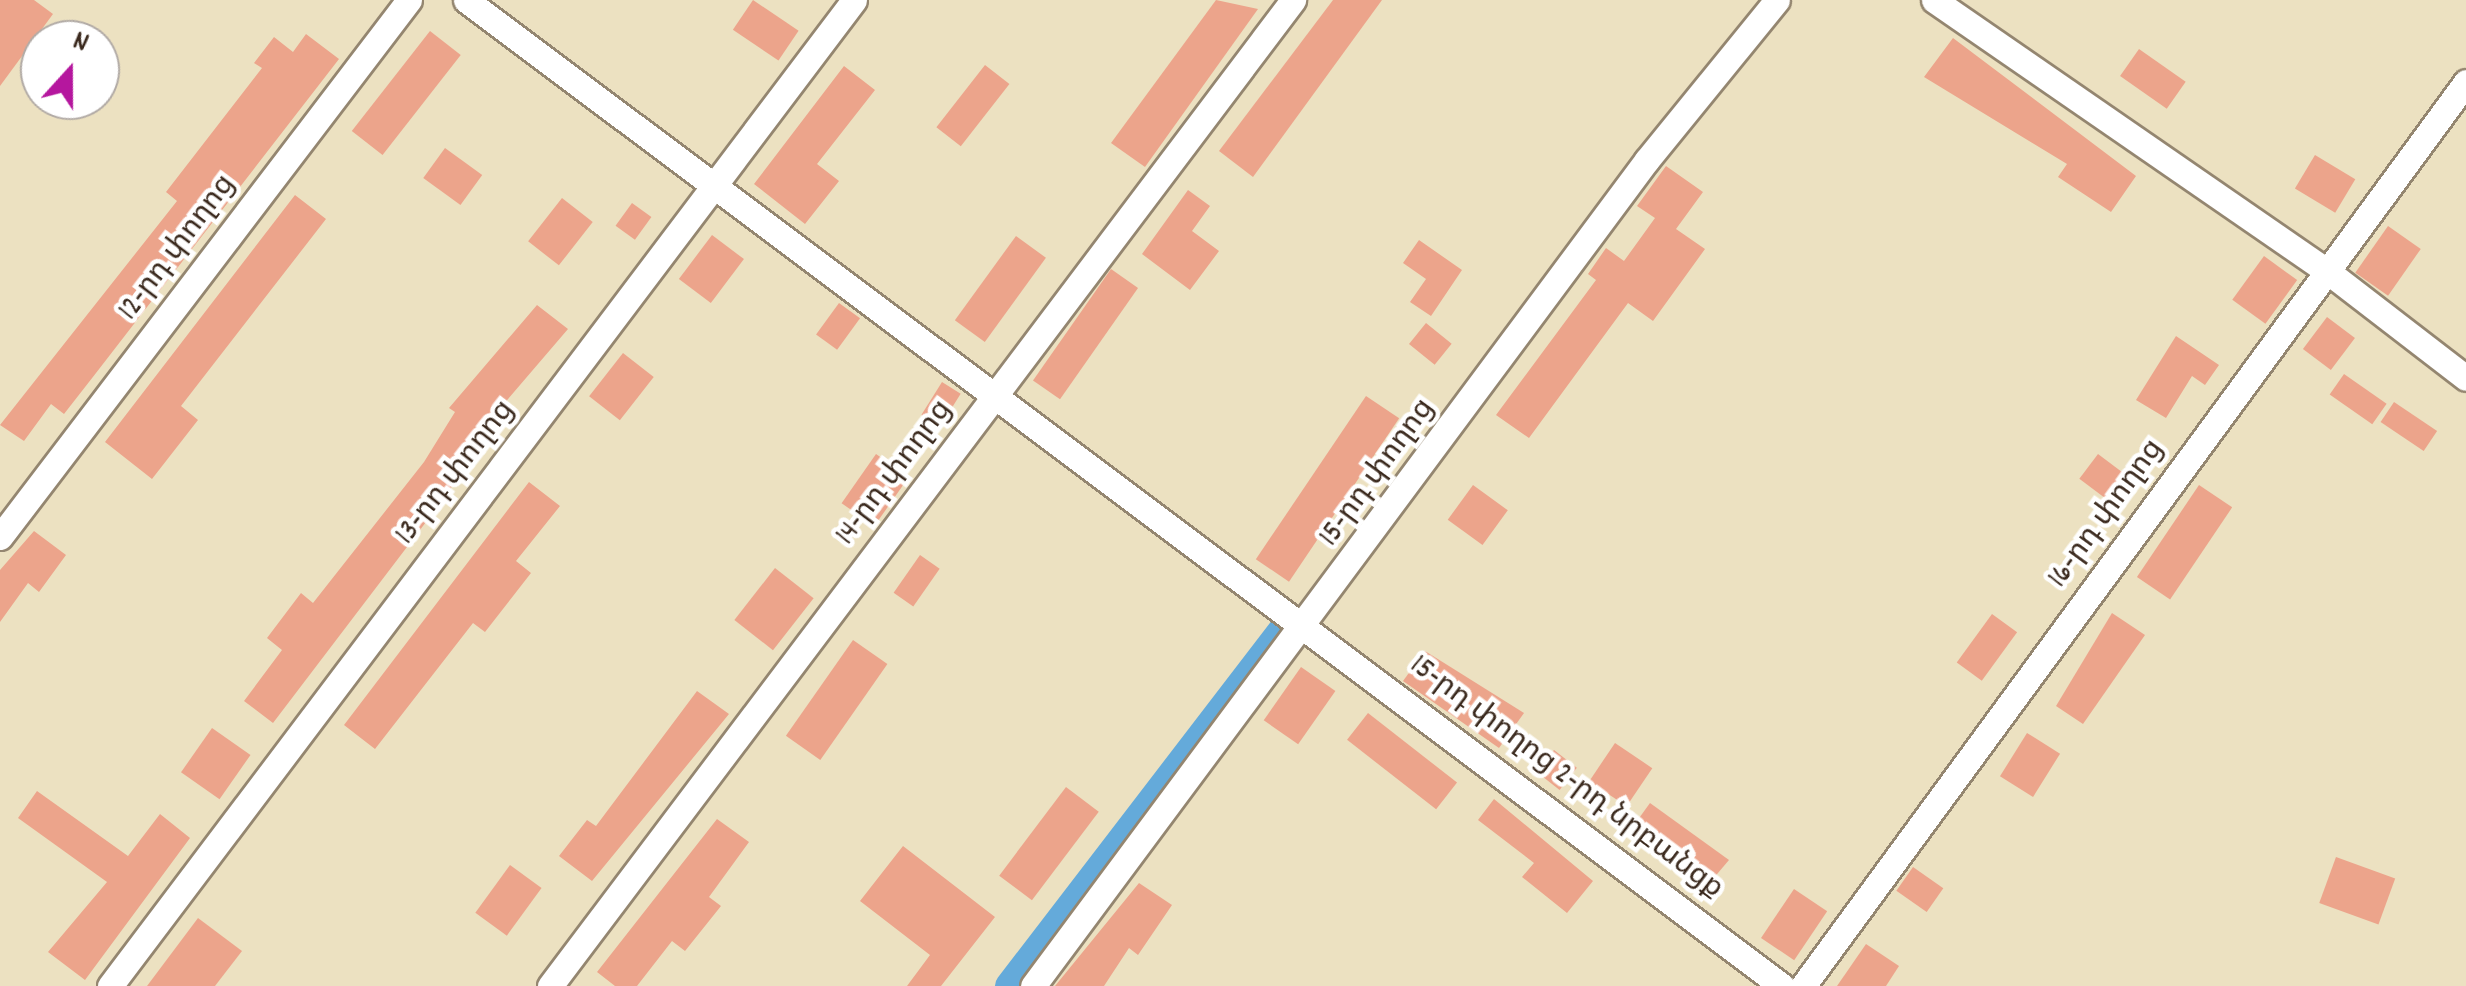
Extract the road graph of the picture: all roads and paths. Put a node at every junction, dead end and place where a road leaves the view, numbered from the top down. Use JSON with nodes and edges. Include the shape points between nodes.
{"nodes":[{"id":1,"x":409,"y":0,"type":"edge"},
{"id":2,"x":466,"y":0,"type":"edge"},
{"id":3,"x":854,"y":0,"type":"edge"},
{"id":4,"x":1293,"y":0,"type":"edge"},
{"id":5,"x":1777,"y":0,"type":"edge"},
{"id":6,"x":1934,"y":0,"type":"edge"},
{"id":7,"x":2466,"y":82,"type":"edge"},
{"id":8,"x":719,"y":187,"type":"junction"},
{"id":9,"x":2327,"y":271,"type":"junction"},
{"id":10,"x":2466,"y":378,"type":"edge"},
{"id":11,"x":993,"y":400,"type":"junction"},
{"id":12,"x":0,"y":537,"type":"edge"},
{"id":13,"x":1309,"y":624,"type":"junction"},
{"id":14,"x":110,"y":986,"type":"edge"},
{"id":15,"x":550,"y":986,"type":"edge"},
{"id":16,"x":1033,"y":986,"type":"edge"},
{"id":17,"x":1782,"y":986,"type":"edge"},
{"id":18,"x":1803,"y":986,"type":"edge"}],
"edges":[{"from":1,"to":12,"type":"street","name":"12-րդ փողոց"},
{"from":2,"to":8,"type":"street","name":"15-րդ փողոց 2-րդ նրբանցք"},
{"from":3,"to":8,"type":"street","name":"13-րդ փողոց"},
{"from":4,"to":11,"type":"street","name":"14-րդ փողոց"},
{"from":5,"to":13,"type":"street","name":"15-րդ փողոց","via":[[1647,160]]},
{"from":6,"to":9,"type":"street"},
{"from":7,"to":9,"type":"street","name":"16-րդ փողոց"},
{"from":8,"to":11,"type":"street","name":"15-րդ փողոց 2-րդ նրբանցք"},
{"from":8,"to":14,"type":"street","name":"13-րդ փողոց"},
{"from":9,"to":10,"type":"street"},
{"from":9,"to":18,"type":"street","name":"16-րդ փողոց"},
{"from":11,"to":13,"type":"street","name":"15-րդ փողոց 2-րդ նրբանցք"},
{"from":11,"to":15,"type":"street","name":"14-րդ փողոց"},
{"from":13,"to":16,"type":"street","name":"15-րդ փողոց"},
{"from":13,"to":17,"type":"street","name":"15-րդ փողոց 2-րդ նրբանցք"}]}
